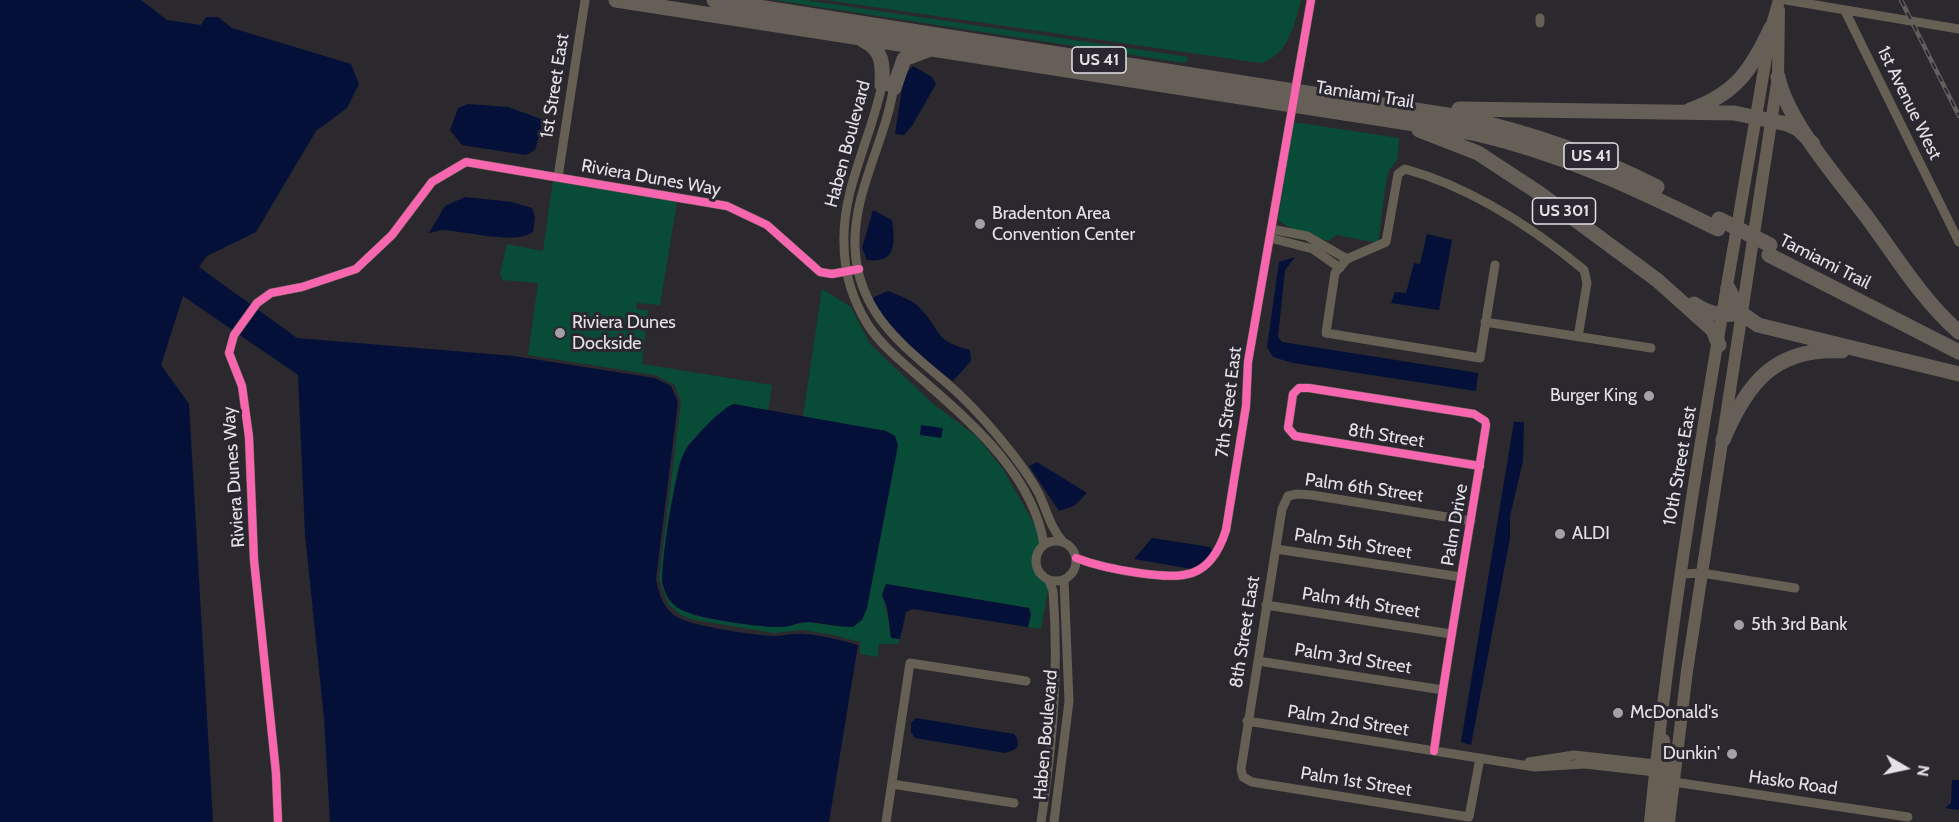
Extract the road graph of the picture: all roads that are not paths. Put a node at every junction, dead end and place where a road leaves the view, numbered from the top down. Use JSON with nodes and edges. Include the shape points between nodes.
{"nodes":[{"id":1,"x":585,"y":0,"type":"edge"},
{"id":2,"x":616,"y":0,"type":"edge"},
{"id":3,"x":714,"y":0,"type":"edge"},
{"id":4,"x":1311,"y":0,"type":"edge"},
{"id":5,"x":1779,"y":0,"type":"edge"},
{"id":6,"x":1786,"y":0,"type":"edge"},
{"id":7,"x":1845,"y":11,"type":"junction"},
{"id":8,"x":1771,"y":28,"type":"junction"},
{"id":9,"x":1959,"y":30,"type":"edge"},
{"id":10,"x":895,"y":35,"type":"junction"},
{"id":11,"x":857,"y":38,"type":"junction"},
{"id":12,"x":936,"y":49,"type":"junction"},
{"id":13,"x":1778,"y":77,"type":"junction"},
{"id":14,"x":888,"y":86,"type":"junction"},
{"id":15,"x":1294,"y":97,"type":"junction"},
{"id":16,"x":1417,"y":108,"type":"junction"},
{"id":17,"x":1678,"y":114,"type":"junction"},
{"id":18,"x":1382,"y":118,"type":"junction"},
{"id":19,"x":1763,"y":119,"type":"junction"},
{"id":20,"x":1813,"y":144,"type":"junction"},
{"id":21,"x":558,"y":177,"type":"junction"},
{"id":22,"x":1718,"y":224,"type":"junction"},
{"id":23,"x":1270,"y":234,"type":"junction"},
{"id":24,"x":1959,"y":242,"type":"edge"},
{"id":25,"x":1769,"y":250,"type":"junction"},
{"id":26,"x":1327,"y":251,"type":"junction"},
{"id":27,"x":1347,"y":259,"type":"junction"},
{"id":28,"x":1495,"y":265,"type":"dead end"},
{"id":29,"x":1340,"y":268,"type":"junction"},
{"id":30,"x":859,"y":269,"type":"junction"},
{"id":31,"x":846,"y":270,"type":"junction"},
{"id":32,"x":1657,"y":280,"type":"junction"},
{"id":33,"x":1728,"y":288,"type":"junction"},
{"id":34,"x":1741,"y":313,"type":"junction"},
{"id":35,"x":1724,"y":315,"type":"junction"},
{"id":36,"x":1485,"y":322,"type":"junction"},
{"id":37,"x":1959,"y":332,"type":"edge"},
{"id":38,"x":1578,"y":337,"type":"junction"},
{"id":39,"x":1959,"y":340,"type":"edge"},
{"id":40,"x":1719,"y":345,"type":"junction"},
{"id":41,"x":1651,"y":348,"type":"dead end"},
{"id":42,"x":1959,"y":352,"type":"edge"},
{"id":43,"x":1878,"y":356,"type":"junction"},
{"id":44,"x":1959,"y":374,"type":"edge"},
{"id":45,"x":1299,"y":388,"type":"joint"},
{"id":46,"x":960,"y":395,"type":"junction"},
{"id":47,"x":947,"y":401,"type":"junction"},
{"id":48,"x":1723,"y":440,"type":"junction"},
{"id":49,"x":1480,"y":466,"type":"junction"},
{"id":50,"x":1288,"y":496,"type":"joint"},
{"id":51,"x":1471,"y":521,"type":"junction"},
{"id":52,"x":1063,"y":542,"type":"junction"},
{"id":53,"x":1044,"y":545,"type":"junction"},
{"id":54,"x":1275,"y":549,"type":"junction"},
{"id":55,"x":1076,"y":558,"type":"junction"},
{"id":56,"x":1101,"y":567,"type":"junction"},
{"id":57,"x":1074,"y":570,"type":"junction"},
{"id":58,"x":1702,"y":573,"type":"junction"},
{"id":59,"x":1681,"y":574,"type":"junction"},
{"id":60,"x":1461,"y":577,"type":"junction"},
{"id":61,"x":1050,"y":580,"type":"junction"},
{"id":62,"x":1064,"y":580,"type":"junction"},
{"id":63,"x":1796,"y":588,"type":"dead end"},
{"id":64,"x":1266,"y":605,"type":"junction"},
{"id":65,"x":1451,"y":634,"type":"junction"},
{"id":66,"x":1258,"y":662,"type":"junction"},
{"id":67,"x":1026,"y":681,"type":"dead end"},
{"id":68,"x":1443,"y":690,"type":"junction"},
{"id":69,"x":1662,"y":703,"type":"junction"},
{"id":70,"x":1247,"y":722,"type":"junction"},
{"id":71,"x":1434,"y":751,"type":"junction"},
{"id":72,"x":1480,"y":758,"type":"junction"},
{"id":73,"x":1656,"y":768,"type":"junction"},
{"id":74,"x":1241,"y":773,"type":"joint"},
{"id":75,"x":1674,"y":782,"type":"junction"},
{"id":76,"x":892,"y":784,"type":"junction"},
{"id":77,"x":1014,"y":803,"type":"dead end"},
{"id":78,"x":1908,"y":817,"type":"dead end"},
{"id":79,"x":278,"y":822,"type":"edge"},
{"id":80,"x":886,"y":822,"type":"edge"},
{"id":81,"x":1041,"y":822,"type":"edge"},
{"id":82,"x":1054,"y":822,"type":"edge"},
{"id":83,"x":1650,"y":822,"type":"edge"},
{"id":84,"x":1661,"y":822,"type":"edge"},
{"id":85,"x":1669,"y":822,"type":"edge"}],
"edges":[{"from":1,"to":21,"type":"street","name":"1st Street East"},
{"from":2,"to":11,"type":"highway","name":"Tamiami Trail","number":"US 41"},
{"from":3,"to":10,"type":"highway","name":"Tamiami Trail","number":"US 41"},
{"from":4,"to":15,"type":"street","name":"7th Street East"},
{"from":5,"to":8,"type":"main road"},
{"from":5,"to":13,"type":"main road"},
{"from":6,"to":7,"type":"street"},
{"from":7,"to":9,"type":"street"},
{"from":7,"to":24,"type":"street","name":"1st Avenue West"},
{"from":8,"to":17,"type":"highway","via":[[1752,65],[1733,87],[1716,100]]},
{"from":8,"to":19,"type":"main road"},
{"from":10,"to":11,"type":"highway","name":"Tamiami Trail","number":"US 41"},
{"from":10,"to":12,"type":"highway","name":"Tamiami Trail","number":"US 41"},
{"from":10,"to":14,"type":"street","name":"Haben Boulevard"},
{"from":10,"to":15,"type":"highway","name":"Tamiami Trail","number":"US 41"},
{"from":11,"to":14,"type":"highway","via":[[878,51]]},
{"from":12,"to":14,"type":"highway","via":[[904,59]]},
{"from":12,"to":15,"type":"highway","name":"Tamiami Trail","number":"US 41"},
{"from":13,"to":19,"type":"main road"},
{"from":13,"to":20,"type":"highway","via":[[1785,99]]},
{"from":14,"to":30,"type":"street","name":"Haben Boulevard","via":[[882,139],[858,208],[855,249]]},
{"from":14,"to":31,"type":"street","name":"Haben Boulevard","via":[[847,207]]},
{"from":15,"to":16,"type":"highway","name":"Tamiami Trail","number":"US 41"},
{"from":15,"to":18,"type":"highway","name":"Tamiami Trail","number":"US 41"},
{"from":15,"to":23,"type":"street","name":"7th Street East"},
{"from":16,"to":17,"type":"highway"},
{"from":16,"to":22,"type":"highway","name":"Tamiami Trail","number":"US 41","via":[[1485,122],[1567,147],[1617,168]]},
{"from":17,"to":19,"type":"highway","via":[[1734,113]]},
{"from":18,"to":22,"type":"highway","name":"Tamiami Trail","number":"US 41","via":[[1473,133],[1562,157]]},
{"from":18,"to":32,"type":"highway","number":"US 301","via":[[1478,153]]},
{"from":19,"to":20,"type":"highway","via":[[1798,129]]},
{"from":19,"to":33,"type":"main road","name":"10th Street East"},
{"from":19,"to":34,"type":"main road","name":"10th Street East"},
{"from":20,"to":37,"type":"highway","via":[[1925,296]]},
{"from":21,"to":31,"type":"street","name":"Riviera Dunes Way","via":[[726,206],[767,225],[820,272]]},
{"from":21,"to":79,"type":"street","name":"Riviera Dunes Way","via":[[466,162],[432,182],[392,235],[356,269],[271,293],[257,303],[234,335],[229,353],[242,386],[249,437],[254,560]]},
{"from":22,"to":25,"type":"highway","name":"Tamiami Trail","number":"US 41","bridge":true},
{"from":23,"to":26,"type":"street","via":[[1301,239]]},
{"from":23,"to":56,"type":"street","name":"7th Street East","via":[[1222,545],[1212,561],[1188,576]]},
{"from":25,"to":39,"type":"highway","name":"Tamiami Trail","number":"US 41"},
{"from":25,"to":42,"type":"highway","name":"Tamiami Trail","number":"US 41"},
{"from":26,"to":27,"type":"street"},
{"from":26,"to":29,"type":"street"},
{"from":27,"to":29,"type":"street"},
{"from":27,"to":38,"type":"street","via":[[1386,242],[1398,174],[1406,169],[1435,177],[1500,211],[1584,270],[1587,283]]},
{"from":28,"to":36,"type":"street"},
{"from":29,"to":36,"type":"street","via":[[1335,273],[1326,333],[1480,358]]},
{"from":30,"to":31,"type":"street"},
{"from":30,"to":46,"type":"street","name":"Haben Boulevard","via":[[869,301],[888,331]]},
{"from":31,"to":47,"type":"street","name":"Haben Boulevard","via":[[855,299],[872,330]]},
{"from":32,"to":35,"type":"highway","via":[[1709,313]]},
{"from":32,"to":40,"type":"highway","number":"US 301","via":[[1713,330]]},
{"from":33,"to":34,"type":"highway"},
{"from":33,"to":35,"type":"main road","name":"10th Street East"},
{"from":34,"to":35,"type":"highway"},
{"from":34,"to":43,"type":"highway","via":[[1758,325]]},
{"from":34,"to":48,"type":"main road","name":"10th Street East"},
{"from":35,"to":40,"type":"main road","name":"10th Street East"},
{"from":36,"to":38,"type":"street"},
{"from":38,"to":41,"type":"street"},
{"from":40,"to":59,"type":"main road","name":"10th Street East"},
{"from":43,"to":44,"type":"highway"},
{"from":43,"to":48,"type":"highway","via":[[1825,350],[1803,353],[1777,364],[1748,390]]},
{"from":45,"to":49,"type":"street","name":"Palm Drive","via":[[1479,415],[1486,425]]},
{"from":45,"to":49,"type":"street","name":"8th Street","via":[[1293,394],[1289,432],[1307,439]]},
{"from":46,"to":47,"type":"street"},
{"from":46,"to":52,"type":"street","name":"Haben Boulevard","via":[[1025,471],[1053,532]]},
{"from":47,"to":53,"type":"street","name":"Haben Boulevard","via":[[1014,475],[1041,527]]},
{"from":48,"to":58,"type":"main road","name":"10th Street East"},
{"from":49,"to":51,"type":"street","name":"Palm Drive"},
{"from":50,"to":51,"type":"street","name":"Palm 6th Street","via":[[1312,495]]},
{"from":50,"to":54,"type":"street","name":"8th Street East"},
{"from":51,"to":60,"type":"street","name":"Palm Drive"},
{"from":52,"to":53,"type":"street"},
{"from":52,"to":55,"type":"street"},
{"from":53,"to":61,"type":"street","via":[[1036,561],[1040,573]]},
{"from":54,"to":60,"type":"street","name":"Palm 5th Street"},
{"from":54,"to":64,"type":"street","name":"8th Street East"},
{"from":55,"to":56,"type":"street","name":"7th Street East"},
{"from":55,"to":57,"type":"street"},
{"from":56,"to":57,"type":"street","name":"7th Street East"},
{"from":57,"to":62,"type":"street"},
{"from":58,"to":59,"type":"street"},
{"from":58,"to":63,"type":"street"},
{"from":58,"to":75,"type":"main road","name":"10th Street East"},
{"from":59,"to":69,"type":"main road","name":"10th Street East"},
{"from":60,"to":65,"type":"street","name":"Palm Drive"},
{"from":61,"to":62,"type":"street"},
{"from":61,"to":81,"type":"street","name":"Haben Boulevard","via":[[1057,676],[1054,738]]},
{"from":62,"to":82,"type":"street","name":"Haben Boulevard","via":[[1069,700]]},
{"from":64,"to":65,"type":"street","name":"Palm 4th Street"},
{"from":64,"to":66,"type":"street","name":"8th Street East"},
{"from":65,"to":68,"type":"street","name":"Palm Drive"},
{"from":66,"to":68,"type":"street","name":"Palm 3rd Street"},
{"from":66,"to":70,"type":"street","name":"8th Street East"},
{"from":67,"to":76,"type":"street","via":[[910,663]]},
{"from":68,"to":71,"type":"street","name":"Palm Drive"},
{"from":69,"to":73,"type":"main road","name":"10th Street East"},
{"from":69,"to":75,"type":"main road","via":[[1665,762]]},
{"from":70,"to":71,"type":"street","name":"Palm 2nd Street"},
{"from":70,"to":74,"type":"street","name":"8th Street East"},
{"from":71,"to":72,"type":"street","name":"Palm 2nd Street"},
{"from":72,"to":73,"type":"street","name":"Palm 2nd Street","via":[[1508,764],[1574,755]]},
{"from":72,"to":74,"type":"street","name":"Palm 1st Street","via":[[1469,818],[1252,782]]},
{"from":73,"to":83,"type":"main road","name":"10th Street East"},
{"from":73,"to":84,"type":"main road","via":[[1664,789]]},
{"from":75,"to":78,"type":"street","name":"Hasko Road"},
{"from":75,"to":85,"type":"main road","name":"10th Street East"},
{"from":76,"to":77,"type":"street"},
{"from":76,"to":80,"type":"street"}]}
